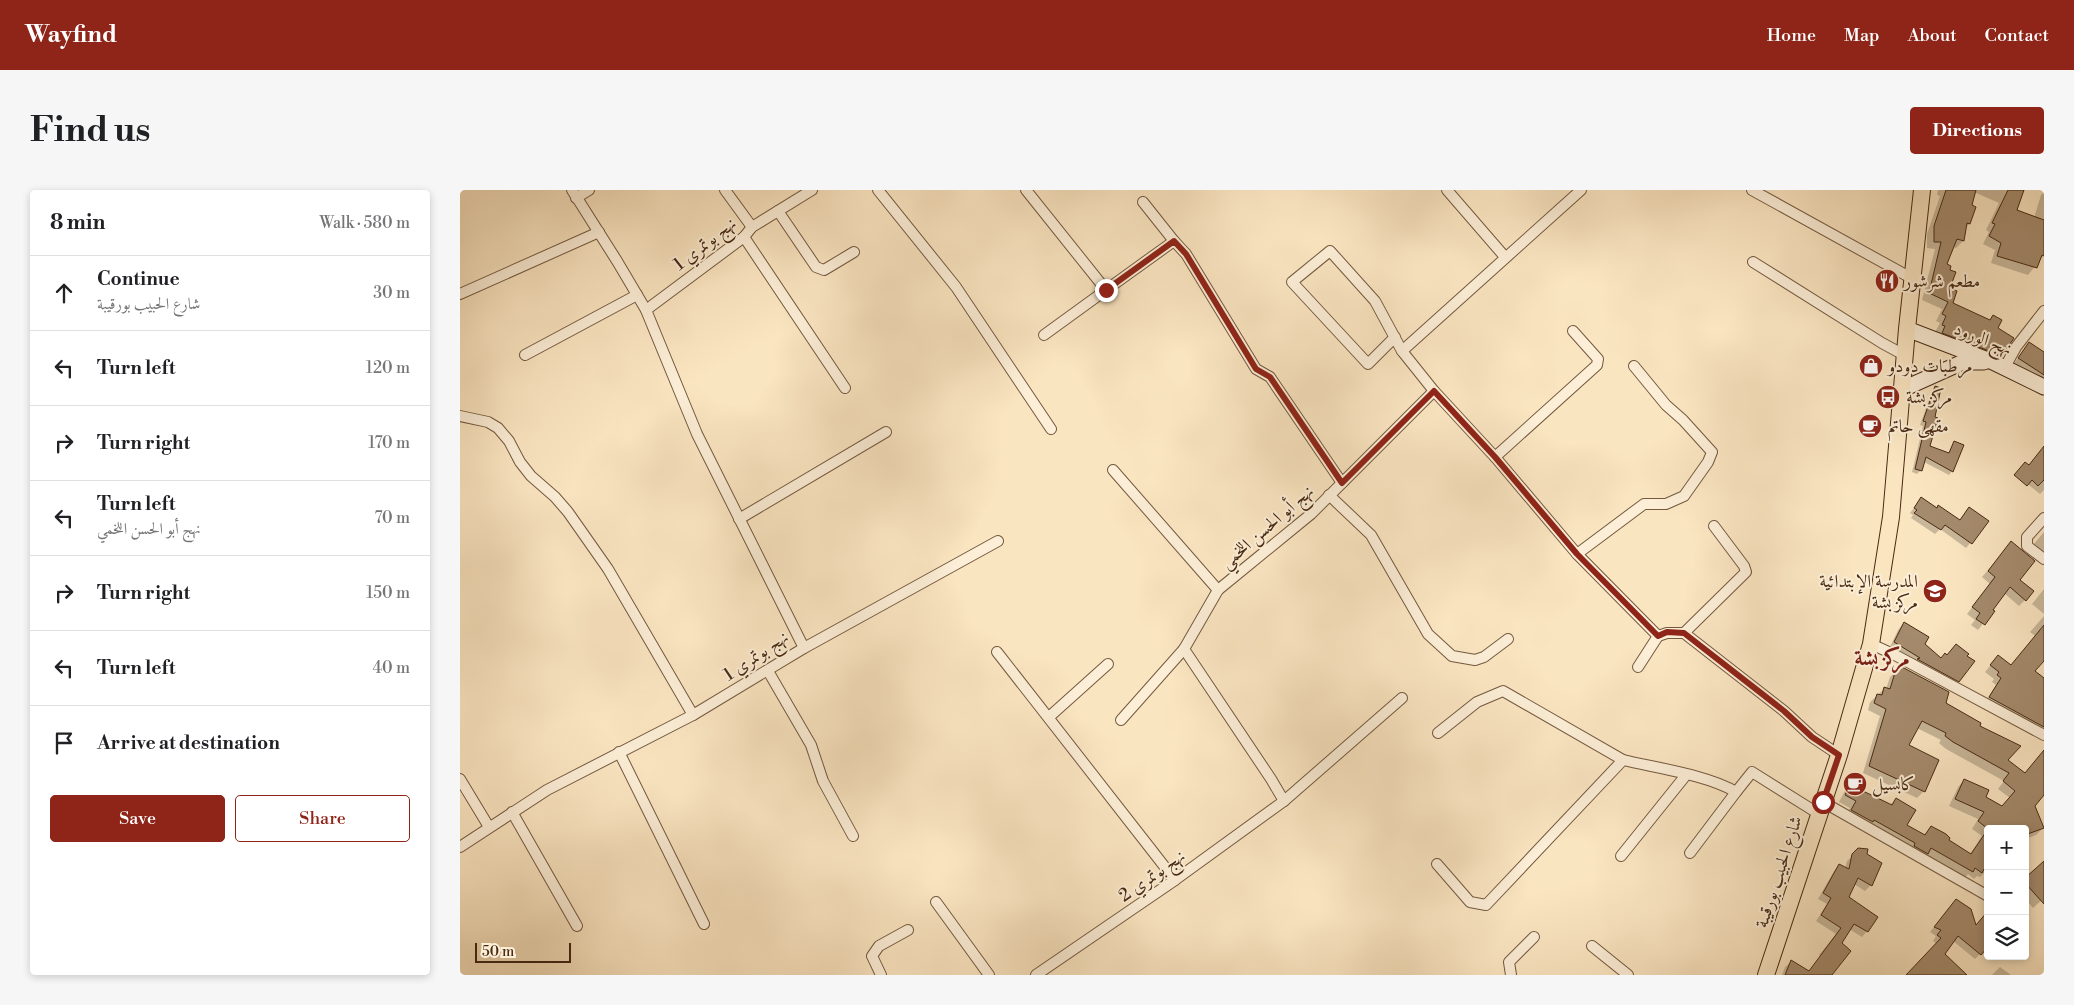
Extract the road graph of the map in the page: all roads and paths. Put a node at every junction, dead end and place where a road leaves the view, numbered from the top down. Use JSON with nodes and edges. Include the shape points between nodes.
{"nodes":[{"id":1,"x":589,"y":190,"type":"edge"},
{"id":2,"x":726,"y":190,"type":"edge"},
{"id":3,"x":812,"y":190,"type":"edge"},
{"id":4,"x":878,"y":190,"type":"edge"},
{"id":5,"x":1026,"y":190,"type":"edge"},
{"id":6,"x":1448,"y":190,"type":"edge"},
{"id":7,"x":1581,"y":190,"type":"edge"},
{"id":8,"x":1752,"y":190,"type":"edge"},
{"id":9,"x":1922,"y":190,"type":"edge"},
{"id":10,"x":574,"y":194,"type":"edge"},
{"id":11,"x":1143,"y":202,"type":"dead end"},
{"id":12,"x":778,"y":211,"type":"junction"},
{"id":13,"x":752,"y":227,"type":"junction"},
{"id":14,"x":599,"y":232,"type":"junction"},
{"id":15,"x":744,"y":237,"type":"junction"},
{"id":16,"x":1174,"y":241,"type":"junction"},
{"id":17,"x":854,"y":252,"type":"dead end"},
{"id":18,"x":1505,"y":257,"type":"junction"},
{"id":19,"x":1752,"y":262,"type":"dead end"},
{"id":20,"x":1914,"y":279,"type":"junction"},
{"id":21,"x":1106,"y":290,"type":"junction"},
{"id":22,"x":460,"y":294,"type":"edge"},
{"id":23,"x":637,"y":295,"type":"junction"},
{"id":24,"x":646,"y":310,"type":"junction"},
{"id":25,"x":2044,"y":311,"type":"edge"},
{"id":26,"x":1907,"y":329,"type":"junction"},
{"id":27,"x":1573,"y":331,"type":"dead end"},
{"id":28,"x":1044,"y":335,"type":"dead end"},
{"id":29,"x":1395,"y":337,"type":"junction"},
{"id":30,"x":1402,"y":351,"type":"junction"},
{"id":31,"x":525,"y":355,"type":"dead end"},
{"id":32,"x":1906,"y":356,"type":"junction"},
{"id":33,"x":1999,"y":364,"type":"junction"},
{"id":34,"x":1634,"y":366,"type":"dead end"},
{"id":35,"x":2044,"y":387,"type":"edge"},
{"id":36,"x":845,"y":388,"type":"dead end"},
{"id":37,"x":1903,"y":389,"type":"junction"},
{"id":38,"x":1434,"y":391,"type":"junction"},
{"id":39,"x":460,"y":416,"type":"edge"},
{"id":40,"x":1051,"y":429,"type":"dead end"},
{"id":41,"x":886,"y":432,"type":"dead end"},
{"id":42,"x":1495,"y":457,"type":"junction"},
{"id":43,"x":1113,"y":470,"type":"dead end"},
{"id":44,"x":1342,"y":483,"type":"junction"},
{"id":45,"x":1329,"y":495,"type":"junction"},
{"id":46,"x":2044,"y":518,"type":"edge"},
{"id":47,"x":739,"y":519,"type":"junction"},
{"id":48,"x":1714,"y":526,"type":"dead end"},
{"id":49,"x":998,"y":541,"type":"dead end"},
{"id":50,"x":1577,"y":554,"type":"junction"},
{"id":51,"x":2044,"y":559,"type":"edge"},
{"id":52,"x":1218,"y":590,"type":"junction"},
{"id":53,"x":1684,"y":633,"type":"junction"},
{"id":54,"x":1658,"y":636,"type":"junction"},
{"id":55,"x":1508,"y":639,"type":"dead end"},
{"id":56,"x":1871,"y":644,"type":"junction"},
{"id":57,"x":804,"y":648,"type":"junction"},
{"id":58,"x":1184,"y":649,"type":"junction"},
{"id":59,"x":997,"y":652,"type":"dead end"},
{"id":60,"x":1108,"y":664,"type":"dead end"},
{"id":61,"x":1638,"y":667,"type":"dead end"},
{"id":62,"x":768,"y":671,"type":"junction"},
{"id":63,"x":1402,"y":698,"type":"dead end"},
{"id":64,"x":693,"y":715,"type":"junction"},
{"id":65,"x":1048,"y":717,"type":"junction"},
{"id":66,"x":1121,"y":720,"type":"dead end"},
{"id":67,"x":1438,"y":733,"type":"dead end"},
{"id":68,"x":2044,"y":735,"type":"edge"},
{"id":69,"x":619,"y":752,"type":"junction"},
{"id":70,"x":1839,"y":755,"type":"junction"},
{"id":71,"x":1623,"y":760,"type":"junction"},
{"id":72,"x":1686,"y":775,"type":"junction"},
{"id":73,"x":460,"y":778,"type":"edge"},
{"id":74,"x":1736,"y":792,"type":"junction"},
{"id":75,"x":1284,"y":801,"type":"junction"},
{"id":76,"x":1821,"y":808,"type":"junction"},
{"id":77,"x":512,"y":812,"type":"junction"},
{"id":78,"x":489,"y":827,"type":"junction"},
{"id":79,"x":854,"y":836,"type":"dead end"},
{"id":80,"x":460,"y":847,"type":"edge"},
{"id":81,"x":1690,"y":852,"type":"dead end"},
{"id":82,"x":1621,"y":856,"type":"dead end"},
{"id":83,"x":1437,"y":864,"type":"dead end"},
{"id":84,"x":1175,"y":880,"type":"junction"},
{"id":85,"x":1984,"y":894,"type":"edge"},
{"id":86,"x":936,"y":902,"type":"dead end"},
{"id":87,"x":704,"y":924,"type":"dead end"},
{"id":88,"x":577,"y":926,"type":"dead end"},
{"id":89,"x":908,"y":930,"type":"dead end"},
{"id":90,"x":1534,"y":937,"type":"dead end"},
{"id":91,"x":1592,"y":946,"type":"dead end"},
{"id":92,"x":882,"y":975,"type":"edge"},
{"id":93,"x":989,"y":975,"type":"edge"},
{"id":94,"x":1036,"y":975,"type":"edge"},
{"id":95,"x":1511,"y":975,"type":"edge"},
{"id":96,"x":1628,"y":975,"type":"edge"},
{"id":97,"x":1766,"y":975,"type":"edge"}],
"edges":[{"from":1,"to":10,"type":"street"},
{"from":2,"to":13,"type":"street"},
{"from":3,"to":12,"type":"street","name":"نهج بوتمري 1"},
{"from":4,"to":40,"type":"street","via":[[956,287]]},
{"from":5,"to":21,"type":"street"},
{"from":6,"to":18,"type":"street"},
{"from":7,"to":18,"type":"street"},
{"from":8,"to":20,"type":"street"},
{"from":9,"to":20,"type":"main road","name":"شارع الحبيب بورقيبة"},
{"from":10,"to":14,"type":"street","name":"نهج بوتمري 1"},
{"from":11,"to":16,"type":"street"},
{"from":12,"to":13,"type":"street","name":"نهج بوتمري 1"},
{"from":12,"to":17,"type":"street","via":[[816,267],[824,270]]},
{"from":13,"to":15,"type":"street","name":"نهج بوتمري 1"},
{"from":14,"to":22,"type":"street"},
{"from":14,"to":23,"type":"street","name":"نهج بوتمري 1"},
{"from":15,"to":24,"type":"street","name":"نهج بوتمري 1"},
{"from":15,"to":36,"type":"street"},
{"from":16,"to":21,"type":"street"},
{"from":16,"to":44,"type":"street","via":[[1186,254],[1256,369],[1270,377]]},
{"from":18,"to":30,"type":"street"},
{"from":19,"to":32,"type":"street"},
{"from":20,"to":26,"type":"main road","name":"شارع الحبيب بورقيبة"},
{"from":21,"to":28,"type":"street"},
{"from":23,"to":24,"type":"street","name":"نهج بوتمري 1"},
{"from":23,"to":31,"type":"street"},
{"from":24,"to":47,"type":"street","name":"نهج بوتمري 1","via":[[697,434]]},
{"from":25,"to":33,"type":"street"},
{"from":26,"to":32,"type":"main road","name":"شارع الحبيب بورقيبة"},
{"from":26,"to":33,"type":"street","name":"نهج الورود"},
{"from":27,"to":42,"type":"street","via":[[1598,359],[1597,366]]},
{"from":29,"to":29,"type":"street","via":[[1375,301],[1330,251],[1292,282],[1368,364]]},
{"from":29,"to":30,"type":"street"},
{"from":30,"to":38,"type":"street"},
{"from":32,"to":37,"type":"main road","name":"شارع الحبيب بورقيبة"},
{"from":33,"to":35,"type":"street","name":"نهج الورود"},
{"from":33,"to":37,"type":"street","via":[[1963,362]]},
{"from":34,"to":50,"type":"street","via":[[1712,452],[1684,496],[1666,504],[1644,504]]},
{"from":37,"to":56,"type":"main road","name":"شارع الحبيب بورقيبة","via":[[1891,517]]},
{"from":38,"to":42,"type":"street"},
{"from":38,"to":44,"type":"street","name":"نهج أبو الحسن اللخمي"},
{"from":39,"to":64,"type":"street","via":[[488,422],[498,428],[531,476],[568,512],[608,569]]},
{"from":41,"to":47,"type":"street"},
{"from":42,"to":50,"type":"street"},
{"from":43,"to":52,"type":"street"},
{"from":44,"to":45,"type":"street","name":"نهج أبو الحسن اللخمي"},
{"from":45,"to":52,"type":"street","name":"نهج أبو الحسن اللخمي","via":[[1311,514]]},
{"from":45,"to":55,"type":"street","via":[[1371,535],[1428,634],[1452,656],[1475,660]]},
{"from":46,"to":51,"type":"street","via":[[2027,537],[2027,546]]},
{"from":47,"to":57,"type":"street","name":"نهج بوتمري 1"},
{"from":48,"to":53,"type":"street","via":[[1746,572]]},
{"from":49,"to":57,"type":"street"},
{"from":50,"to":54,"type":"street"},
{"from":52,"to":58,"type":"street","name":"نهج أبو الحسن اللخمي"},
{"from":53,"to":54,"type":"street","via":[[1667,632]]},
{"from":53,"to":70,"type":"street","via":[[1784,711],[1812,737]]},
{"from":54,"to":61,"type":"street"},
{"from":56,"to":68,"type":"street"},
{"from":56,"to":70,"type":"main road","name":"شارع الحبيب بورقيبة"},
{"from":57,"to":62,"type":"street","name":"نهج بوتمري 1"},
{"from":58,"to":66,"type":"street","name":"نهج أبو الحسن اللخمي"},
{"from":58,"to":75,"type":"street"},
{"from":59,"to":65,"type":"street"},
{"from":60,"to":65,"type":"street"},
{"from":62,"to":64,"type":"street","name":"نهج بوتمري 1"},
{"from":62,"to":79,"type":"street","via":[[811,745],[823,781]]},
{"from":63,"to":75,"type":"street","name":"نهج بوتمري 2"},
{"from":64,"to":69,"type":"street","name":"نهج بوتمري 1"},
{"from":65,"to":84,"type":"street"},
{"from":67,"to":71,"type":"street","via":[[1477,702],[1503,691]]},
{"from":69,"to":77,"type":"street","name":"نهج بوتمري 1"},
{"from":69,"to":87,"type":"street"},
{"from":70,"to":76,"type":"main road","name":"شارع الحبيب بورقيبة"},
{"from":71,"to":72,"type":"street"},
{"from":71,"to":83,"type":"street","via":[[1486,906],[1470,902]]},
{"from":72,"to":74,"type":"street","via":[[1727,786]]},
{"from":72,"to":82,"type":"street"},
{"from":73,"to":78,"type":"street"},
{"from":74,"to":76,"type":"street","via":[[1752,772]]},
{"from":74,"to":81,"type":"street"},
{"from":75,"to":84,"type":"street","name":"نهج بوتمري 2"},
{"from":76,"to":85,"type":"street"},
{"from":76,"to":97,"type":"main road","name":"شارع الحبيب بورقيبة"},
{"from":77,"to":78,"type":"street","name":"نهج بوتمري 1"},
{"from":77,"to":88,"type":"street"},
{"from":78,"to":80,"type":"street","name":"نهج بوتمري 1"},
{"from":84,"to":94,"type":"street","name":"نهج بوتمري 2"},
{"from":86,"to":93,"type":"street"},
{"from":89,"to":92,"type":"street","via":[[879,946],[872,956]]},
{"from":90,"to":95,"type":"street","via":[[1510,962]]},
{"from":91,"to":96,"type":"street"}]}
